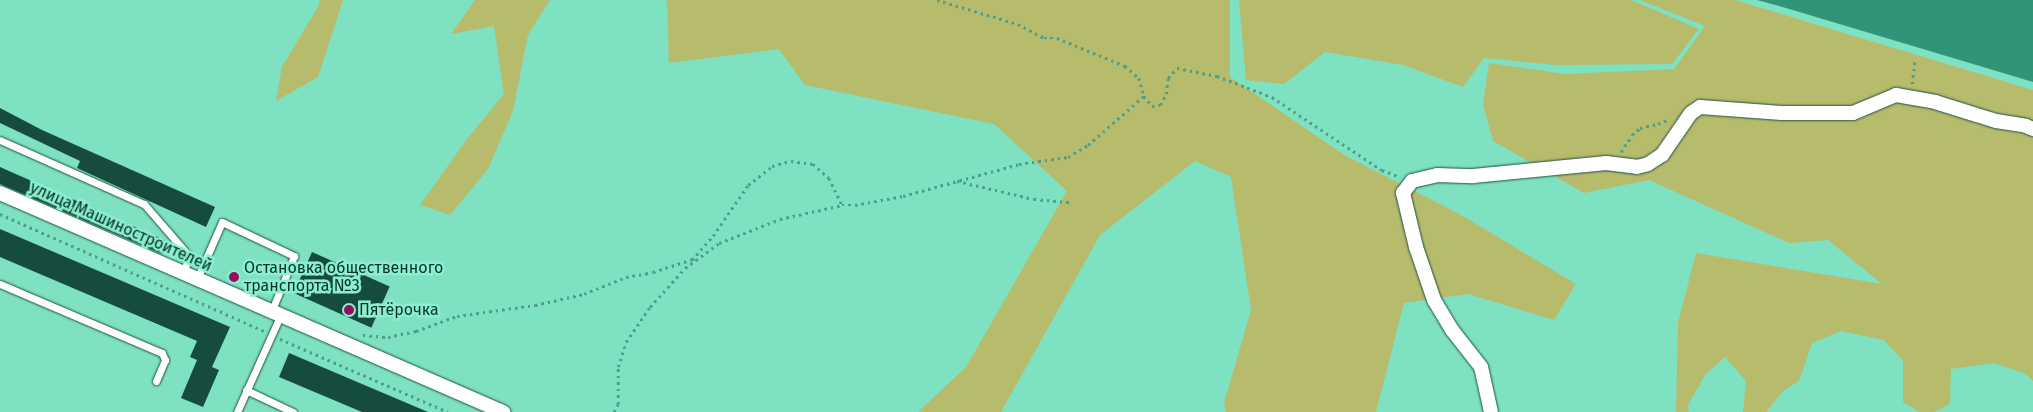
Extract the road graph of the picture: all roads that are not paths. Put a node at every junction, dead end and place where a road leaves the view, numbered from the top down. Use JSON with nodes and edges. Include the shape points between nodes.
{"nodes":[{"id":1,"x":2033,"y":129,"type":"edge"},
{"id":2,"x":0,"y":140,"type":"edge"},
{"id":3,"x":0,"y":193,"type":"edge"},
{"id":4,"x":183,"y":273,"type":"junction"},
{"id":5,"x":196,"y":279,"type":"junction"},
{"id":6,"x":0,"y":284,"type":"edge"},
{"id":7,"x":276,"y":312,"type":"junction"},
{"id":8,"x":156,"y":381,"type":"dead end"},
{"id":9,"x":246,"y":390,"type":"junction"},
{"id":10,"x":237,"y":412,"type":"edge"},
{"id":11,"x":293,"y":412,"type":"edge"},
{"id":12,"x":503,"y":412,"type":"edge"},
{"id":13,"x":1491,"y":412,"type":"edge"}],
"edges":[{"from":1,"to":13,"type":"street","via":[[1896,95],[1853,113],[1782,113],[1700,107],[1691,113],[1662,155],[1637,167],[1606,163],[1473,176],[1437,175],[1412,181],[1403,193],[1434,300],[1481,367]]},
{"from":2,"to":4,"type":"lane","via":[[144,204],[189,256]]},
{"from":3,"to":4,"type":"street","name":"улица Машиностроителей"},
{"from":4,"to":5,"type":"street","name":"улица Машиностроителей"},
{"from":5,"to":7,"type":"street","name":"улица Машиностроителей"},
{"from":5,"to":7,"type":"lane","via":[[222,222],[294,256]]},
{"from":6,"to":8,"type":"lane","via":[[162,353],[165,360]]},
{"from":7,"to":9,"type":"lane","via":[[271,335]]},
{"from":7,"to":12,"type":"street","name":"улица Машиностроителей"},
{"from":9,"to":10,"type":"lane"},
{"from":9,"to":11,"type":"lane"}]}
